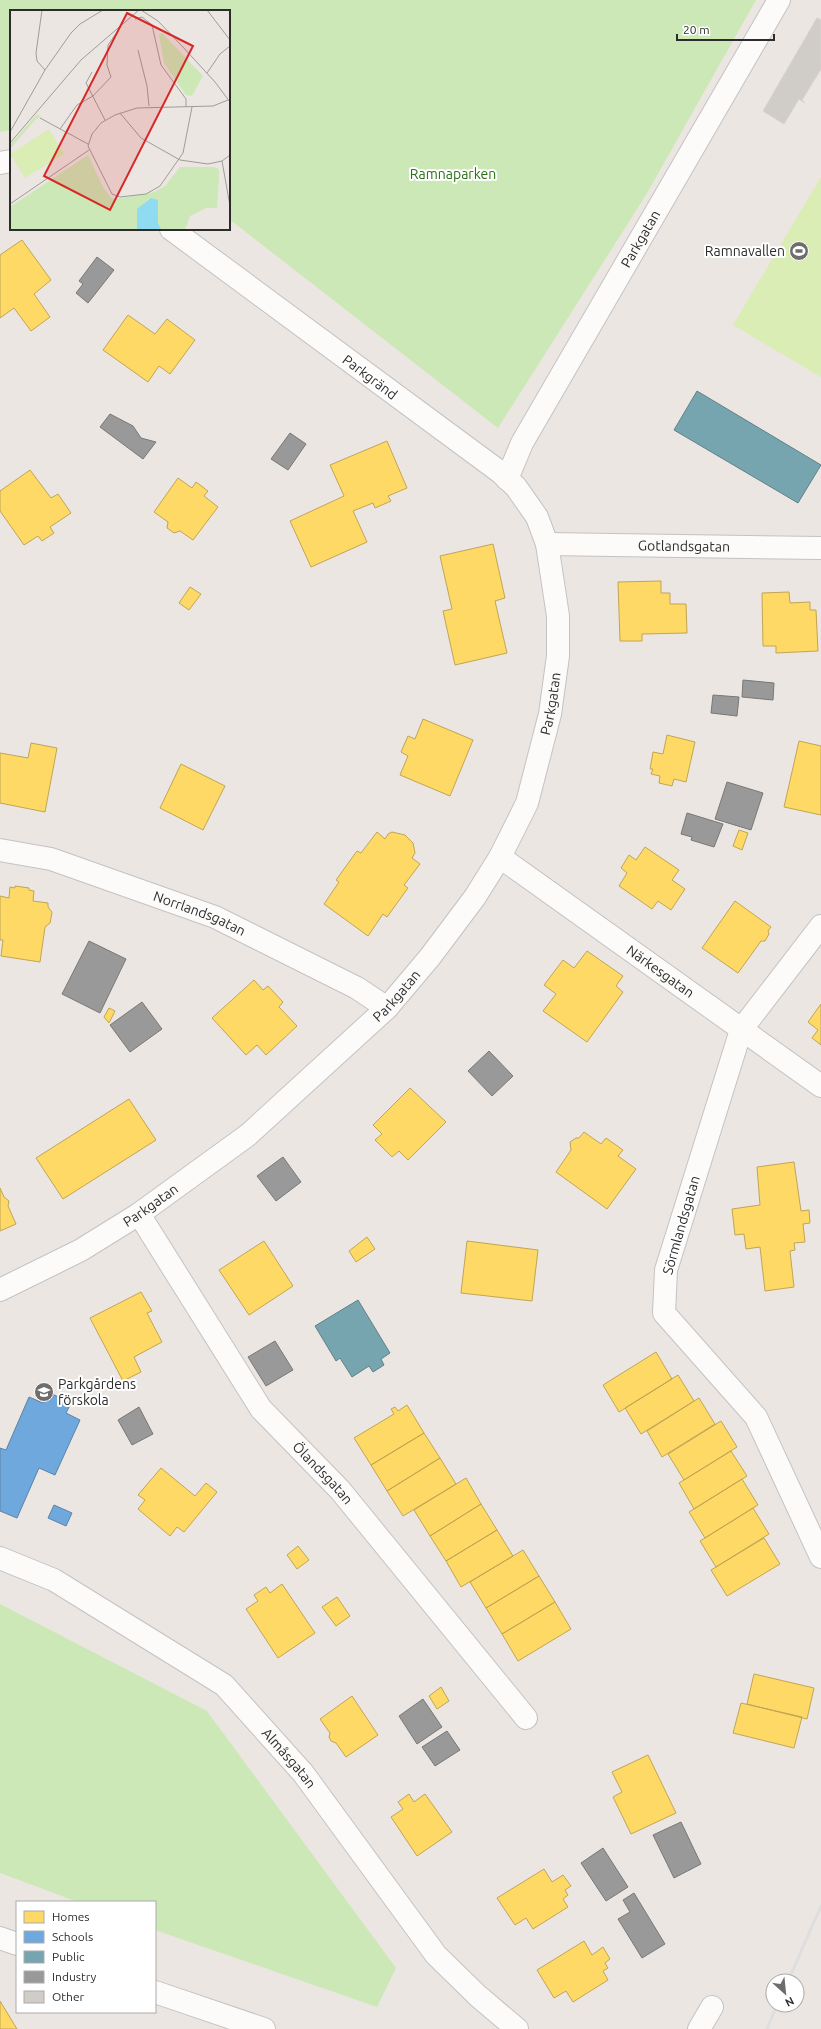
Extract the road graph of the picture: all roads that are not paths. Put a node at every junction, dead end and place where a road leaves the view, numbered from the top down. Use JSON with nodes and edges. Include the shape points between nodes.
{"nodes":[{"id":1,"x":779,"y":0,"type":"edge"},
{"id":2,"x":10,"y":161,"type":"edge"},
{"id":3,"x":0,"y":163,"type":"edge"},
{"id":4,"x":172,"y":230,"type":"edge"},
{"id":5,"x":507,"y":479,"type":"junction"},
{"id":6,"x":547,"y":544,"type":"junction"},
{"id":7,"x":821,"y":548,"type":"edge"},
{"id":8,"x":0,"y":850,"type":"edge"},
{"id":9,"x":500,"y":858,"type":"junction"},
{"id":10,"x":821,"y":926,"type":"edge"},
{"id":11,"x":386,"y":1008,"type":"junction"},
{"id":12,"x":741,"y":1030,"type":"junction"},
{"id":13,"x":821,"y":1086,"type":"edge"},
{"id":14,"x":139,"y":1214,"type":"junction"},
{"id":15,"x":0,"y":1290,"type":"edge"},
{"id":16,"x":821,"y":1557,"type":"edge"},
{"id":17,"x":0,"y":1558,"type":"edge"},
{"id":18,"x":526,"y":1718,"type":"dead end"},
{"id":19,"x":0,"y":1938,"type":"edge"},
{"id":20,"x":16,"y":1944,"type":"edge"},
{"id":21,"x":156,"y":1992,"type":"edge"},
{"id":22,"x":712,"y":2007,"type":"dead end"},
{"id":23,"x":264,"y":2029,"type":"edge"},
{"id":24,"x":517,"y":2029,"type":"edge"},
{"id":25,"x":699,"y":2029,"type":"edge"}],
"edges":[{"from":1,"to":5,"type":"street","name":"Parkgatan","via":[[526,436]]},
{"from":2,"to":3,"type":"street"},
{"from":4,"to":5,"type":"street","name":"Parkgränd"},
{"from":5,"to":6,"type":"street","name":"Parkgränd","via":[[537,516]]},
{"from":6,"to":7,"type":"street","name":"Gotlandsgatan"},
{"from":6,"to":9,"type":"street","name":"Parkgatan","via":[[558,616],[558,656],[550,714],[527,803]]},
{"from":8,"to":11,"type":"street","name":"Norrlandsgatan","via":[[51,859],[215,917],[357,988]]},
{"from":9,"to":11,"type":"street","name":"Parkgatan","via":[[475,897],[430,957]]},
{"from":9,"to":12,"type":"street","name":"Närkesgatan"},
{"from":10,"to":12,"type":"street","name":"Sörmlandsgatan"},
{"from":11,"to":14,"type":"street","name":"Parkgatan","via":[[248,1135]]},
{"from":12,"to":13,"type":"street","name":"Närkesgatan"},
{"from":12,"to":16,"type":"street","name":"Sörmlandsgatan","via":[[666,1270],[664,1313],[756,1417]]},
{"from":14,"to":15,"type":"street","name":"Parkgatan","via":[[81,1250]]},
{"from":14,"to":18,"type":"street","name":"Ölandsgatan","via":[[261,1409],[340,1490]]},
{"from":17,"to":24,"type":"street","name":"Almåsgatan","via":[[54,1580],[224,1685],[303,1773],[436,1955]]},
{"from":19,"to":20,"type":"street"},
{"from":21,"to":23,"type":"street"},
{"from":22,"to":25,"type":"street"}]}
